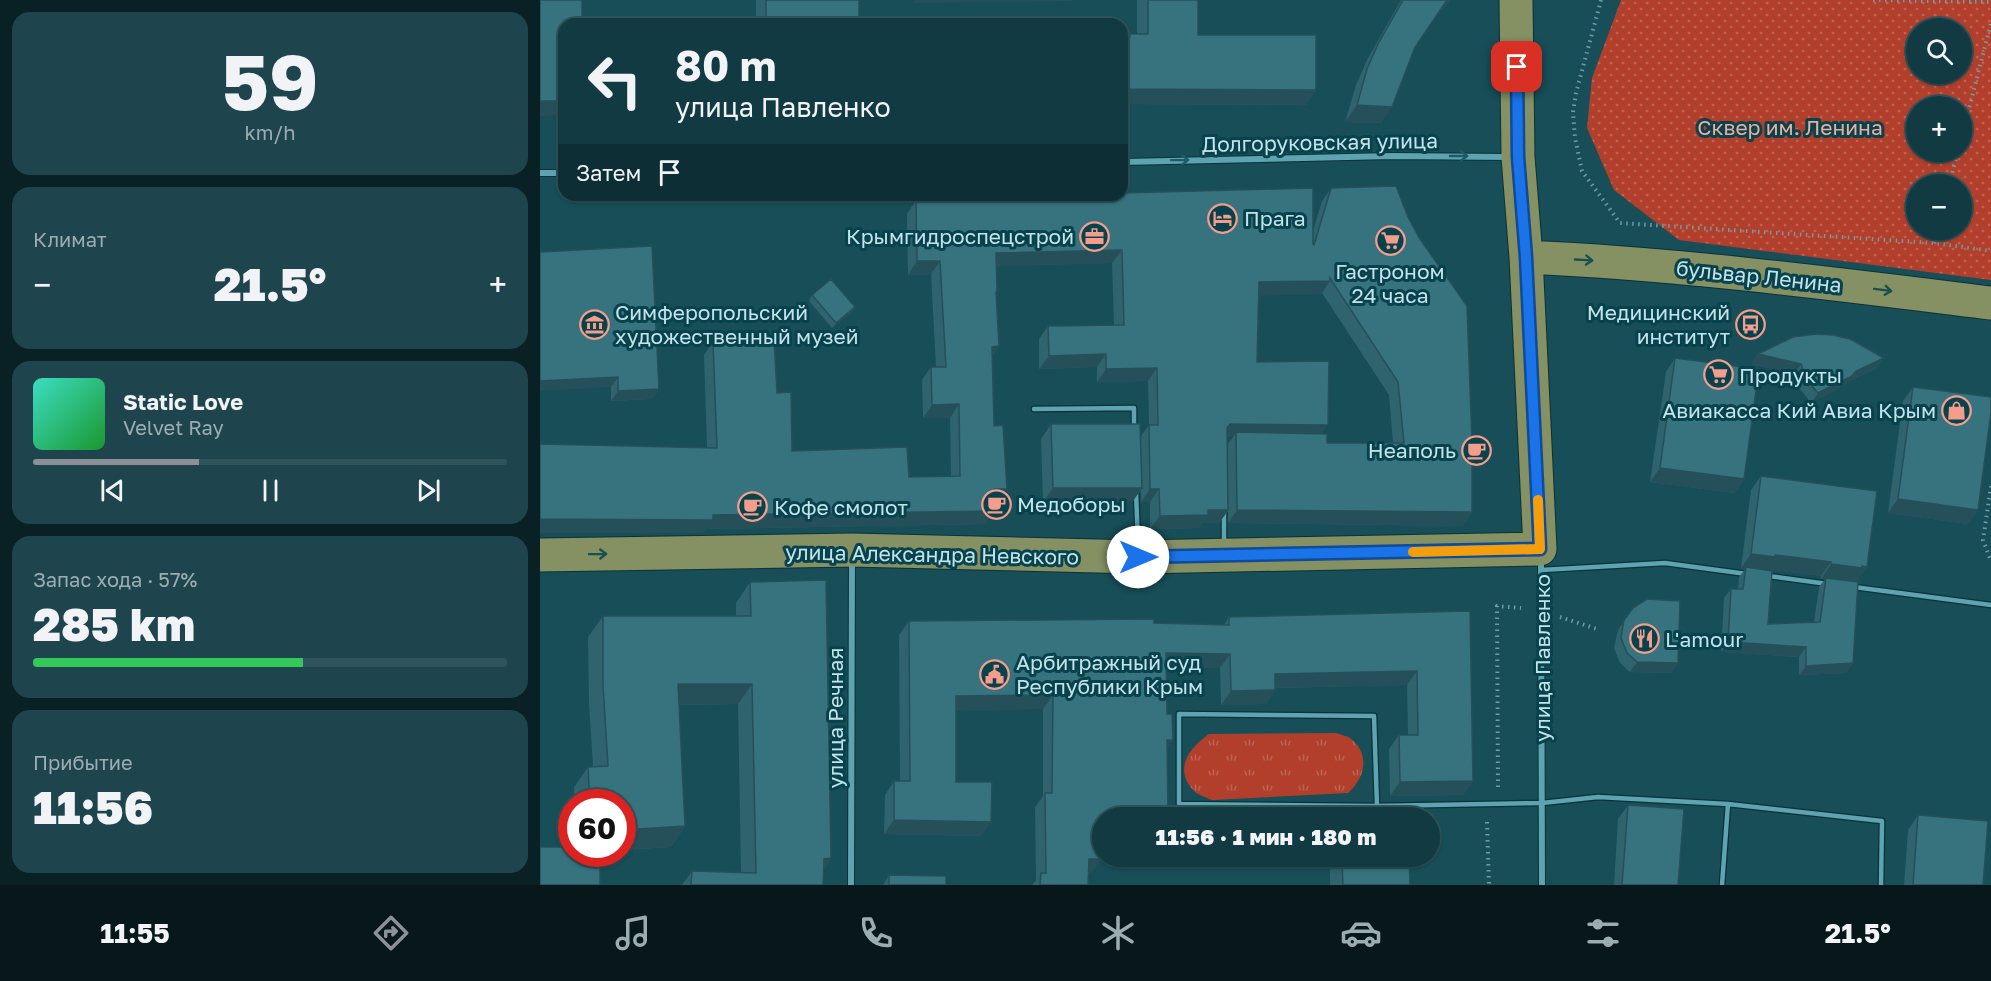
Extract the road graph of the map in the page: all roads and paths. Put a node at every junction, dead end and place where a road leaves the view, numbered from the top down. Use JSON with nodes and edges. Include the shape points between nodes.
{"nodes":[{"id":1,"x":1516,"y":0,"type":"edge"},
{"id":2,"x":1601,"y":0,"type":"edge"},
{"id":3,"x":1873,"y":0,"type":"edge"},
{"id":4,"x":1991,"y":2,"type":"edge"},
{"id":5,"x":1991,"y":23,"type":"edge"},
{"id":6,"x":1972,"y":97,"type":"edge"},
{"id":7,"x":1518,"y":157,"type":"junction"},
{"id":8,"x":1128,"y":162,"type":"edge"},
{"id":9,"x":540,"y":173,"type":"edge"},
{"id":10,"x":558,"y":173,"type":"edge"},
{"id":11,"x":1935,"y":240,"type":"edge"},
{"id":12,"x":1934,"y":243,"type":"junction"},
{"id":13,"x":1991,"y":251,"type":"edge"},
{"id":14,"x":1526,"y":257,"type":"junction"},
{"id":15,"x":1991,"y":303,"type":"edge"},
{"id":16,"x":1034,"y":410,"type":"dead end"},
{"id":17,"x":1134,"y":431,"type":"edge"},
{"id":18,"x":1991,"y":486,"type":"edge"},
{"id":19,"x":1136,"y":489,"type":"edge"},
{"id":20,"x":1224,"y":501,"type":"edge"},
{"id":21,"x":852,"y":550,"type":"junction"},
{"id":22,"x":540,"y":555,"type":"edge"},
{"id":23,"x":1224,"y":556,"type":"junction"},
{"id":24,"x":1138,"y":557,"type":"junction"},
{"id":25,"x":1541,"y":559,"type":"junction"},
{"id":26,"x":1991,"y":561,"type":"edge"},
{"id":27,"x":1840,"y":586,"type":"edge"},
{"id":28,"x":1851,"y":587,"type":"edge"},
{"id":29,"x":1991,"y":605,"type":"edge"},
{"id":30,"x":1497,"y":606,"type":"dead end"},
{"id":31,"x":1542,"y":803,"type":"junction"},
{"id":32,"x":1486,"y":804,"type":"junction"},
{"id":33,"x":1728,"y":804,"type":"junction"},
{"id":34,"x":1377,"y":806,"type":"junction"},
{"id":35,"x":851,"y":885,"type":"edge"},
{"id":36,"x":1489,"y":885,"type":"edge"},
{"id":37,"x":1542,"y":885,"type":"edge"},
{"id":38,"x":1722,"y":885,"type":"edge"},
{"id":39,"x":1881,"y":885,"type":"edge"}],
"edges":[{"from":1,"to":7,"type":"main road","name":"улица Павленко"},
{"from":2,"to":12,"type":"path","via":[[1576,93],[1575,138],[1582,171],[1620,223]]},
{"from":3,"to":4,"type":"path"},
{"from":5,"to":6,"type":"path"},
{"from":8,"to":7,"type":"street","name":"Долгоруковская улица","one_way":true},
{"from":7,"to":14,"type":"main road","name":"улица Павленко"},
{"from":9,"to":10,"type":"street"},
{"from":11,"to":12,"type":"path"},
{"from":12,"to":13,"type":"path"},
{"from":14,"to":15,"type":"main road","name":"бульвар Ленина","one_way":true,"via":[[1711,269]]},
{"from":14,"to":25,"type":"main road","name":"улица Павленко"},
{"from":16,"to":17,"type":"lane","via":[[1134,408]]},
{"from":18,"to":26,"type":"path","via":[[1983,540]]},
{"from":19,"to":24,"type":"lane"},
{"from":20,"to":23,"type":"lane"},
{"from":22,"to":21,"type":"main road","name":"улица Александра Невского","one_way":true},
{"from":21,"to":24,"type":"main road","name":"улица Александра Невского"},
{"from":21,"to":35,"type":"street","name":"улица Речная"},
{"from":23,"to":24,"type":"main road","name":"улица Александра Невского"},
{"from":23,"to":25,"type":"main road","name":"улица Александра Невского"},
{"from":25,"to":27,"type":"lane","via":[[1665,563]]},
{"from":25,"to":31,"type":"street","name":"улица Павленко"},
{"from":28,"to":29,"type":"lane"},
{"from":30,"to":32,"type":"path","via":[[1498,793]]},
{"from":31,"to":32,"type":"lane"},
{"from":31,"to":33,"type":"lane","via":[[1598,796]]},
{"from":31,"to":37,"type":"street","name":"улица Павленко"},
{"from":32,"to":34,"type":"lane"},
{"from":32,"to":36,"type":"path"},
{"from":33,"to":38,"type":"lane"},
{"from":33,"to":39,"type":"lane","via":[[1882,821]]},
{"from":34,"to":34,"type":"lane","via":[[1374,716],[1179,714],[1179,804]]}]}
